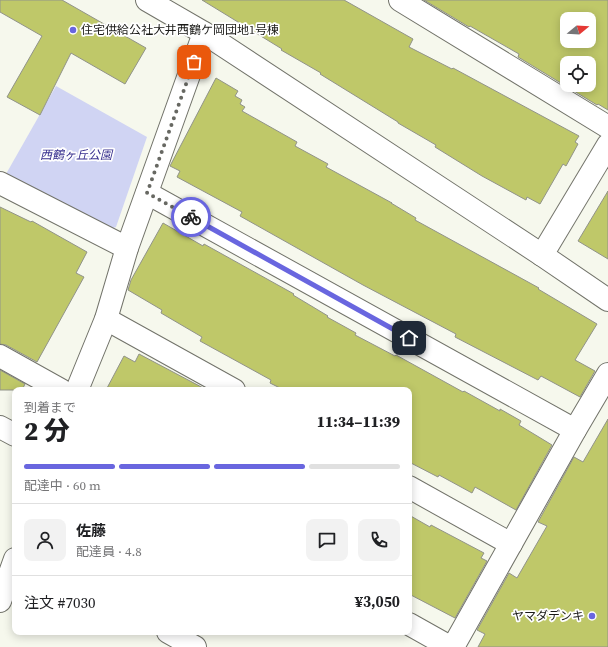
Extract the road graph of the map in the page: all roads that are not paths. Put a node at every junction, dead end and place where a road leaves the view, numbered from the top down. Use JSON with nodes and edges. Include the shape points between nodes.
{"nodes":[{"id":1,"x":147,"y":0,"type":"edge"},
{"id":2,"x":407,"y":2,"type":"edge"},
{"id":3,"x":204,"y":33,"type":"junction"},
{"id":4,"x":608,"y":127,"type":"edge"},
{"id":5,"x":608,"y":145,"type":"edge"},
{"id":6,"x":0,"y":183,"type":"edge"},
{"id":7,"x":147,"y":193,"type":"junction"},
{"id":8,"x":127,"y":248,"type":"junction"},
{"id":9,"x":542,"y":255,"type":"junction"},
{"id":10,"x":608,"y":300,"type":"edge"},
{"id":11,"x":106,"y":319,"type":"junction"},
{"id":12,"x":0,"y":356,"type":"edge"},
{"id":13,"x":608,"y":374,"type":"edge"},
{"id":14,"x":56,"y":387,"type":"edge"},
{"id":15,"x":78,"y":387,"type":"edge"},
{"id":16,"x":229,"y":387,"type":"edge"},
{"id":17,"x":0,"y":427,"type":"edge"},
{"id":18,"x":575,"y":430,"type":"junction"},
{"id":19,"x":12,"y":433,"type":"edge"},
{"id":20,"x":412,"y":489,"type":"edge"},
{"id":21,"x":511,"y":544,"type":"junction"},
{"id":22,"x":12,"y":567,"type":"edge"},
{"id":23,"x":0,"y":601,"type":"edge"},
{"id":24,"x":412,"y":626,"type":"edge"},
{"id":25,"x":173,"y":635,"type":"edge"},
{"id":26,"x":195,"y":647,"type":"edge"},
{"id":27,"x":450,"y":647,"type":"edge"},
{"id":28,"x":453,"y":647,"type":"edge"}],
"edges":[{"from":1,"to":3,"type":"street"},
{"from":2,"to":4,"type":"street"},
{"from":3,"to":7,"type":"street"},
{"from":3,"to":9,"type":"street"},
{"from":5,"to":9,"type":"street"},
{"from":6,"to":8,"type":"street"},
{"from":7,"to":8,"type":"street"},
{"from":7,"to":18,"type":"street"},
{"from":8,"to":11,"type":"street"},
{"from":9,"to":10,"type":"street"},
{"from":11,"to":15,"type":"street"},
{"from":11,"to":16,"type":"street"},
{"from":12,"to":14,"type":"street"},
{"from":13,"to":18,"type":"street"},
{"from":17,"to":19,"type":"street"},
{"from":18,"to":21,"type":"street"},
{"from":20,"to":21,"type":"street"},
{"from":21,"to":28,"type":"street"},
{"from":22,"to":23,"type":"street"},
{"from":24,"to":27,"type":"street"},
{"from":25,"to":26,"type":"street"}]}
